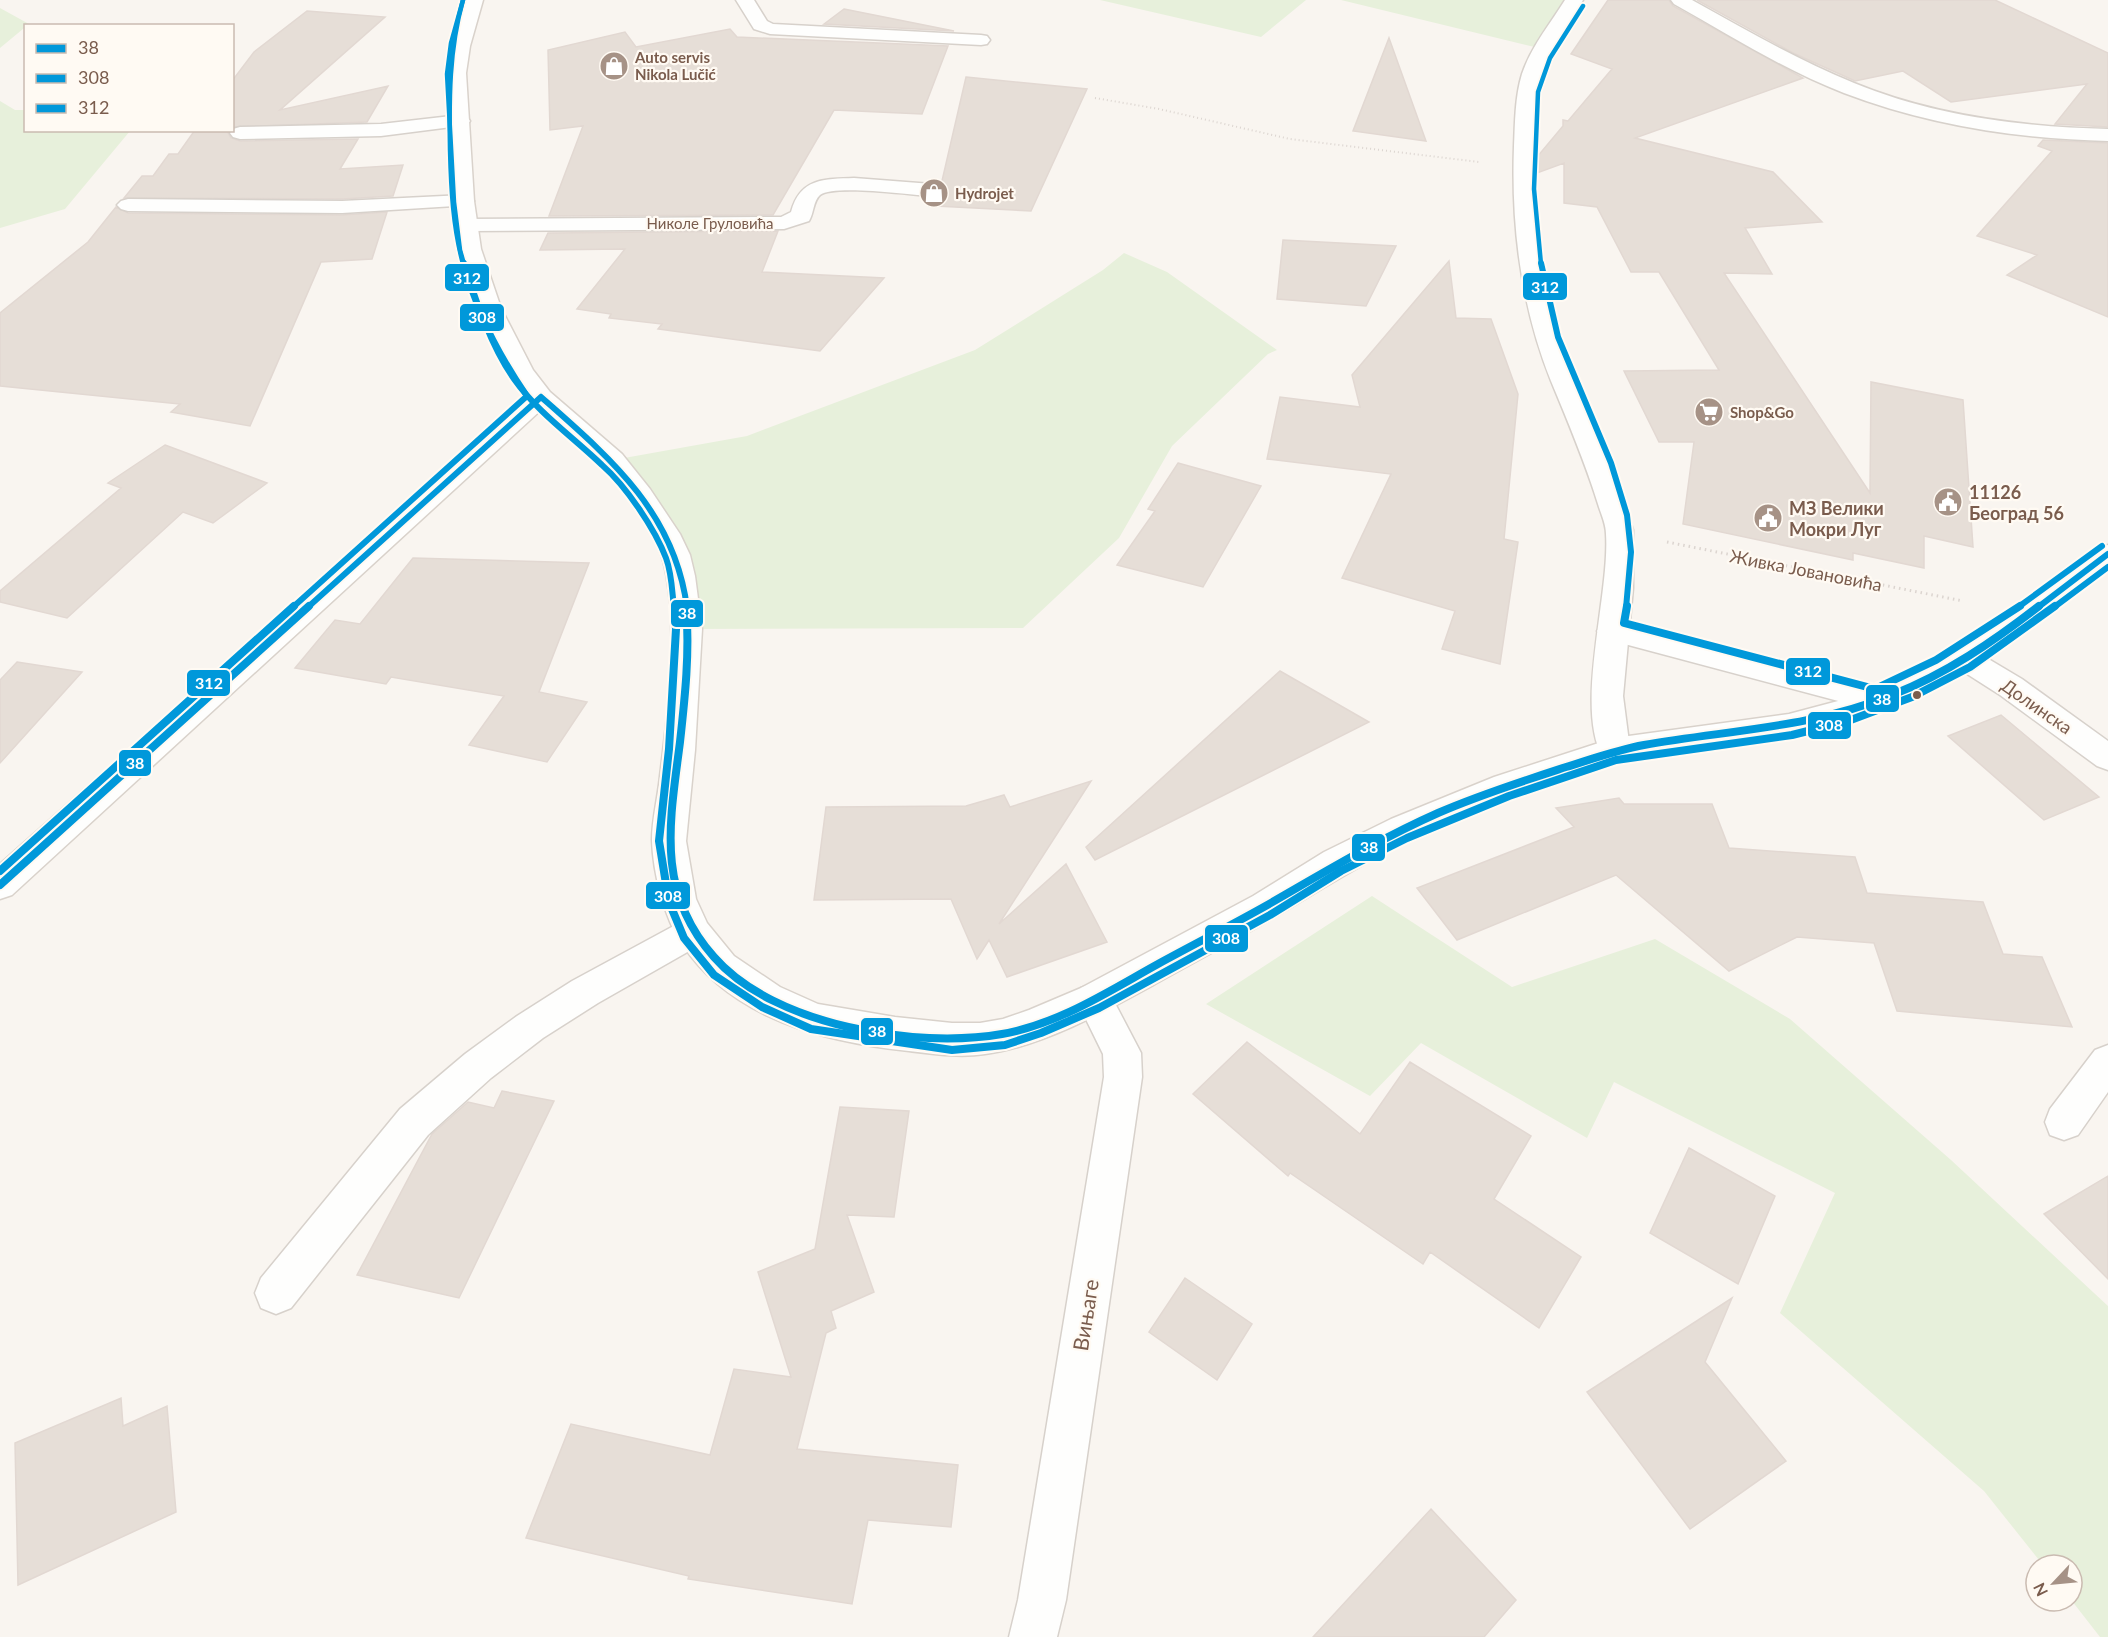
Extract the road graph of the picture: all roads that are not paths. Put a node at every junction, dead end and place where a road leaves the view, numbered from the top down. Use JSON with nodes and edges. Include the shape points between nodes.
{"nodes":[{"id":1,"x":474,"y":0,"type":"edge"},
{"id":2,"x":745,"y":0,"type":"edge"},
{"id":3,"x":1574,"y":0,"type":"edge"},
{"id":4,"x":1680,"y":0,"type":"edge"},
{"id":5,"x":981,"y":40,"type":"dead end"},
{"id":6,"x":460,"y":121,"type":"junction"},
{"id":7,"x":240,"y":133,"type":"dead end"},
{"id":8,"x":2108,"y":135,"type":"edge"},
{"id":9,"x":932,"y":190,"type":"dead end"},
{"id":10,"x":464,"y":201,"type":"junction"},
{"id":11,"x":128,"y":206,"type":"dead end"},
{"id":12,"x":467,"y":225,"type":"junction"},
{"id":13,"x":541,"y":397,"type":"junction"},
{"id":14,"x":2108,"y":554,"type":"edge"},
{"id":15,"x":1612,"y":630,"type":"junction"},
{"id":16,"x":1964,"y":658,"type":"junction"},
{"id":17,"x":1876,"y":700,"type":"junction"},
{"id":18,"x":1614,"y":750,"type":"junction"},
{"id":19,"x":2108,"y":758,"type":"edge"},
{"id":20,"x":0,"y":885,"type":"edge"},
{"id":21,"x":693,"y":932,"type":"junction"},
{"id":22,"x":1094,"y":999,"type":"junction"},
{"id":23,"x":2108,"y":1062,"type":"edge"},
{"id":24,"x":2064,"y":1122,"type":"dead end"},
{"id":25,"x":276,"y":1293,"type":"dead end"},
{"id":26,"x":1033,"y":1637,"type":"edge"}],
"edges":[{"from":1,"to":6,"type":"street","via":[[458,64]]},
{"from":2,"to":5,"type":"street","via":[[760,25],[770,29]]},
{"from":3,"to":15,"type":"street","via":[[1543,50],[1529,82],[1524,113],[1522,196],[1536,299],[1557,365],[1597,455],[1620,532]]},
{"from":4,"to":8,"type":"street","via":[[1804,69],[1867,95],[2000,127]]},
{"from":6,"to":7,"type":"street","via":[[381,130]]},
{"from":6,"to":10,"type":"street"},
{"from":9,"to":12,"type":"street","name":"Николе Груловића","via":[[828,184],[812,191],[801,216],[784,223]]},
{"from":10,"to":11,"type":"street","via":[[342,207]]},
{"from":10,"to":12,"type":"street"},
{"from":12,"to":13,"type":"street","via":[[470,249],[489,308],[522,372]]},
{"from":13,"to":20,"type":"street"},
{"from":13,"to":21,"type":"street","via":[[613,460],[641,495],[676,555],[687,629],[669,841],[679,899]]},
{"from":14,"to":16,"type":"street"},
{"from":15,"to":17,"type":"street"},
{"from":15,"to":18,"type":"street","via":[[1606,700]]},
{"from":16,"to":17,"type":"street","via":[[1946,670]]},
{"from":16,"to":19,"type":"street","name":"Долинска"},
{"from":17,"to":18,"type":"street","via":[[1789,725]]},
{"from":18,"to":22,"type":"street","via":[[1505,786],[1403,828]]},
{"from":21,"to":22,"type":"street","via":[[721,967],[766,998],[814,1019],[895,1033],[980,1039],[1003,1035]]},
{"from":21,"to":25,"type":"street","via":[[585,992],[478,1066],[414,1122]]},
{"from":22,"to":26,"type":"street","name":"Вињаге","via":[[1122,1053],[1123,1077],[1042,1600]]},
{"from":23,"to":24,"type":"street"}]}
